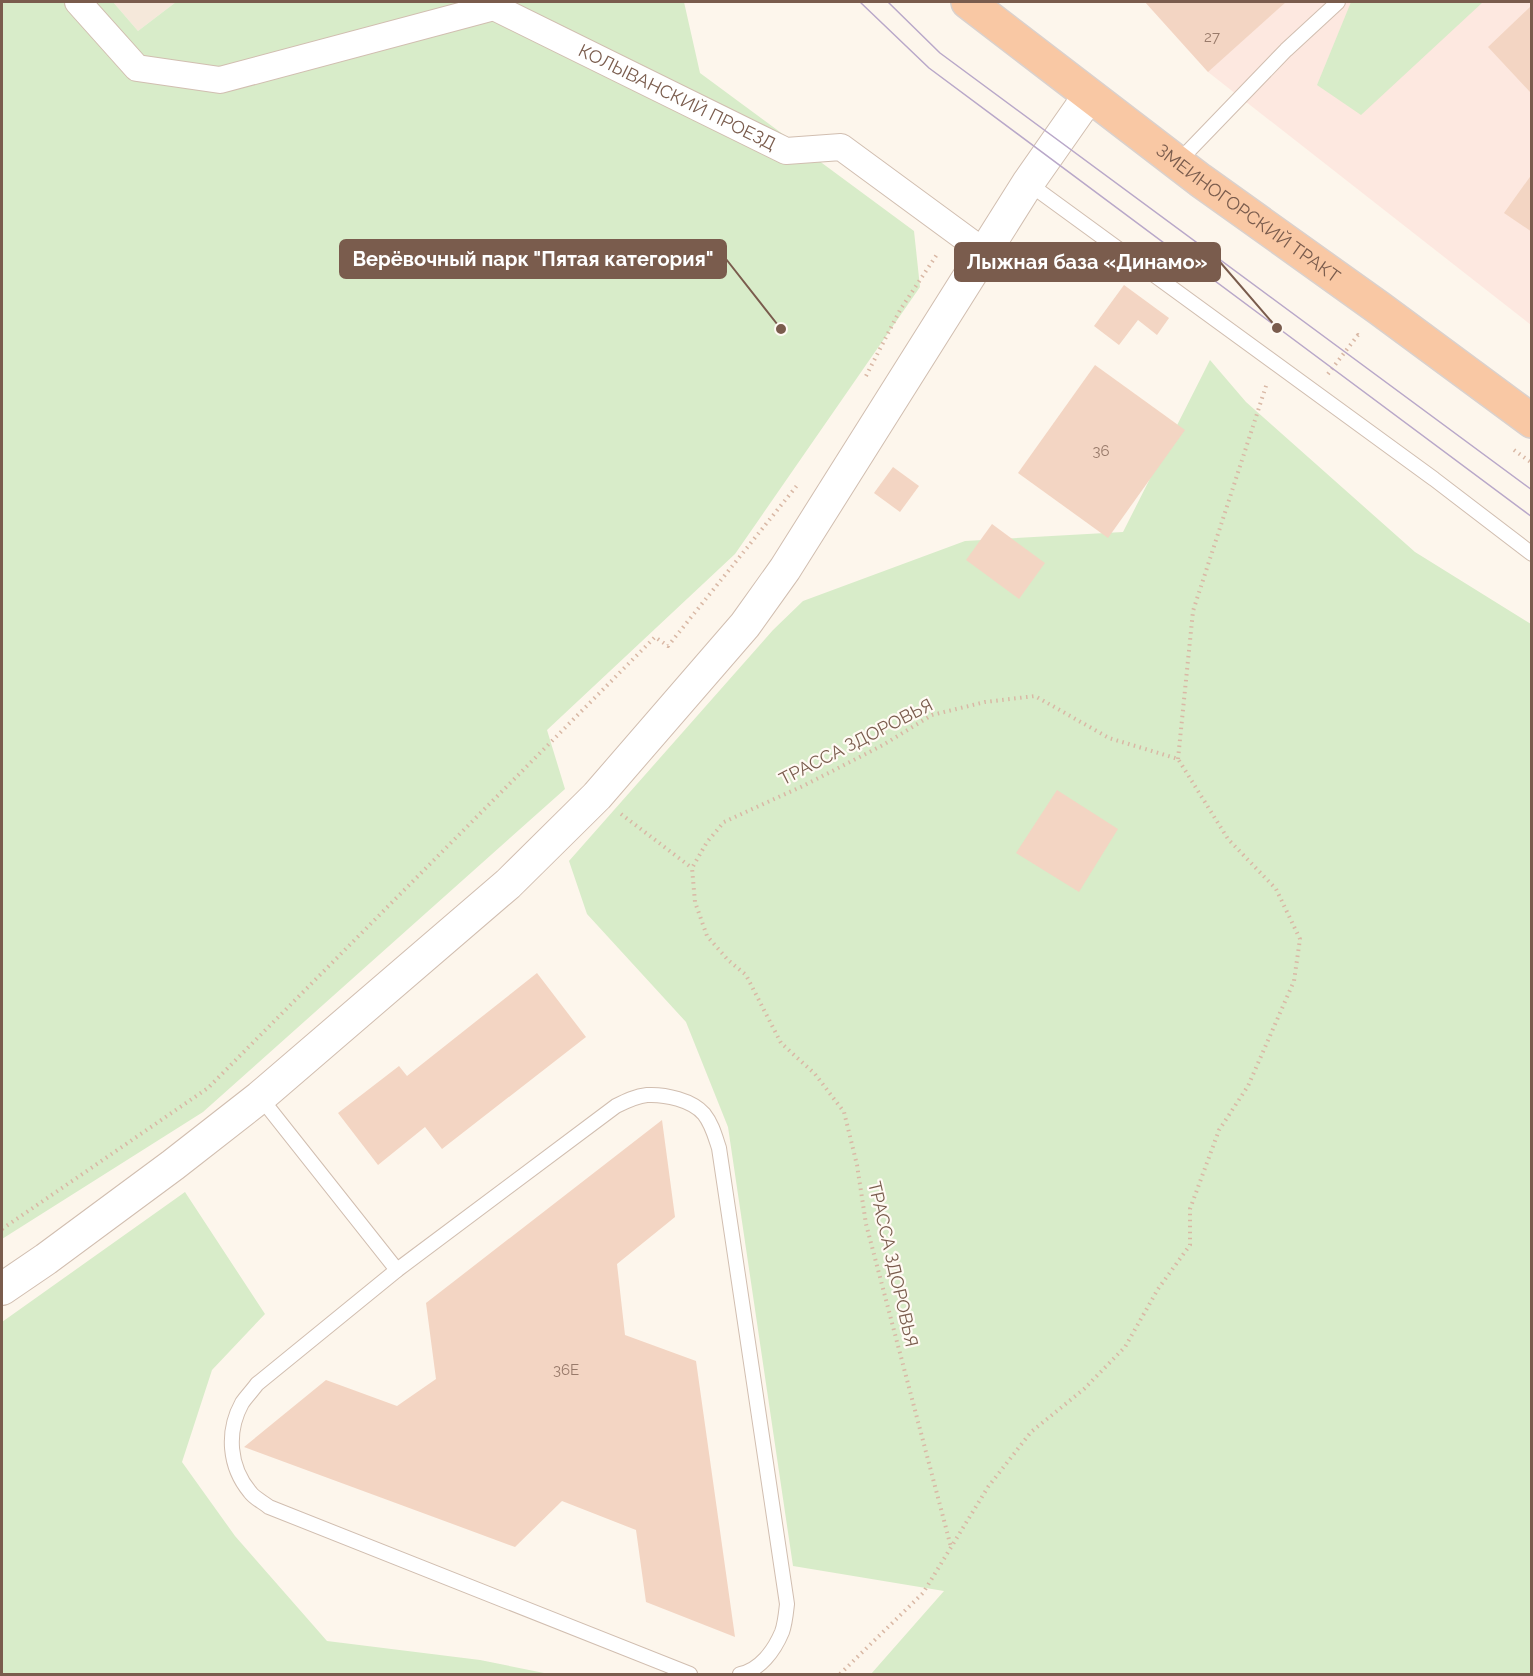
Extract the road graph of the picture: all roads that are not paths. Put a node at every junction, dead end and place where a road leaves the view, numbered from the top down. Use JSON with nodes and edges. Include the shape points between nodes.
{"nodes":[{"id":1,"x":78,"y":2,"type":"edge"},
{"id":2,"x":968,"y":2,"type":"edge"},
{"id":3,"x":1338,"y":2,"type":"edge"},
{"id":4,"x":492,"y":4,"type":"edge"},
{"id":5,"x":1089,"y":96,"type":"junction"},
{"id":6,"x":1177,"y":163,"type":"junction"},
{"id":7,"x":1028,"y":183,"type":"junction"},
{"id":8,"x":984,"y":252,"type":"junction"},
{"id":9,"x":1532,"y":421,"type":"edge"},
{"id":10,"x":1532,"y":554,"type":"edge"},
{"id":11,"x":260,"y":1097,"type":"junction"},
{"id":12,"x":397,"y":1270,"type":"junction"},
{"id":13,"x":2,"y":1289,"type":"edge"},
{"id":14,"x":690,"y":1674,"type":"edge"},
{"id":15,"x":740,"y":1674,"type":"edge"}],
"edges":[{"from":1,"to":4,"type":"street","via":[[136,68],[220,80]]},
{"from":2,"to":5,"type":"highway","name":"ЗМЕИНОГОРСКИЙ ТРАКТ"},
{"from":3,"to":6,"type":"lane"},
{"from":4,"to":8,"type":"street","name":"КОЛЫВАНСКИЙ ПРОЕЗД","via":[[786,151],[841,147]]},
{"from":5,"to":6,"type":"highway","name":"ЗМЕИНОГОРСКИЙ ТРАКТ"},
{"from":5,"to":7,"type":"street"},
{"from":6,"to":9,"type":"highway","name":"ЗМЕИНОГОРСКИЙ ТРАКТ"},
{"from":7,"to":8,"type":"street"},
{"from":7,"to":10,"type":"lane"},
{"from":8,"to":11,"type":"street","via":[[785,569],[745,625],[597,796],[508,884]]},
{"from":11,"to":12,"type":"lane"},
{"from":11,"to":13,"type":"street"},
{"from":12,"to":14,"type":"lane","via":[[257,1384],[242,1405],[231,1432],[232,1454],[237,1473],[251,1494],[269,1507]]},
{"from":12,"to":15,"type":"lane","via":[[623,1102],[646,1095],[663,1096],[693,1105],[704,1113],[719,1148],[787,1605],[774,1647],[765,1660]]}]}
